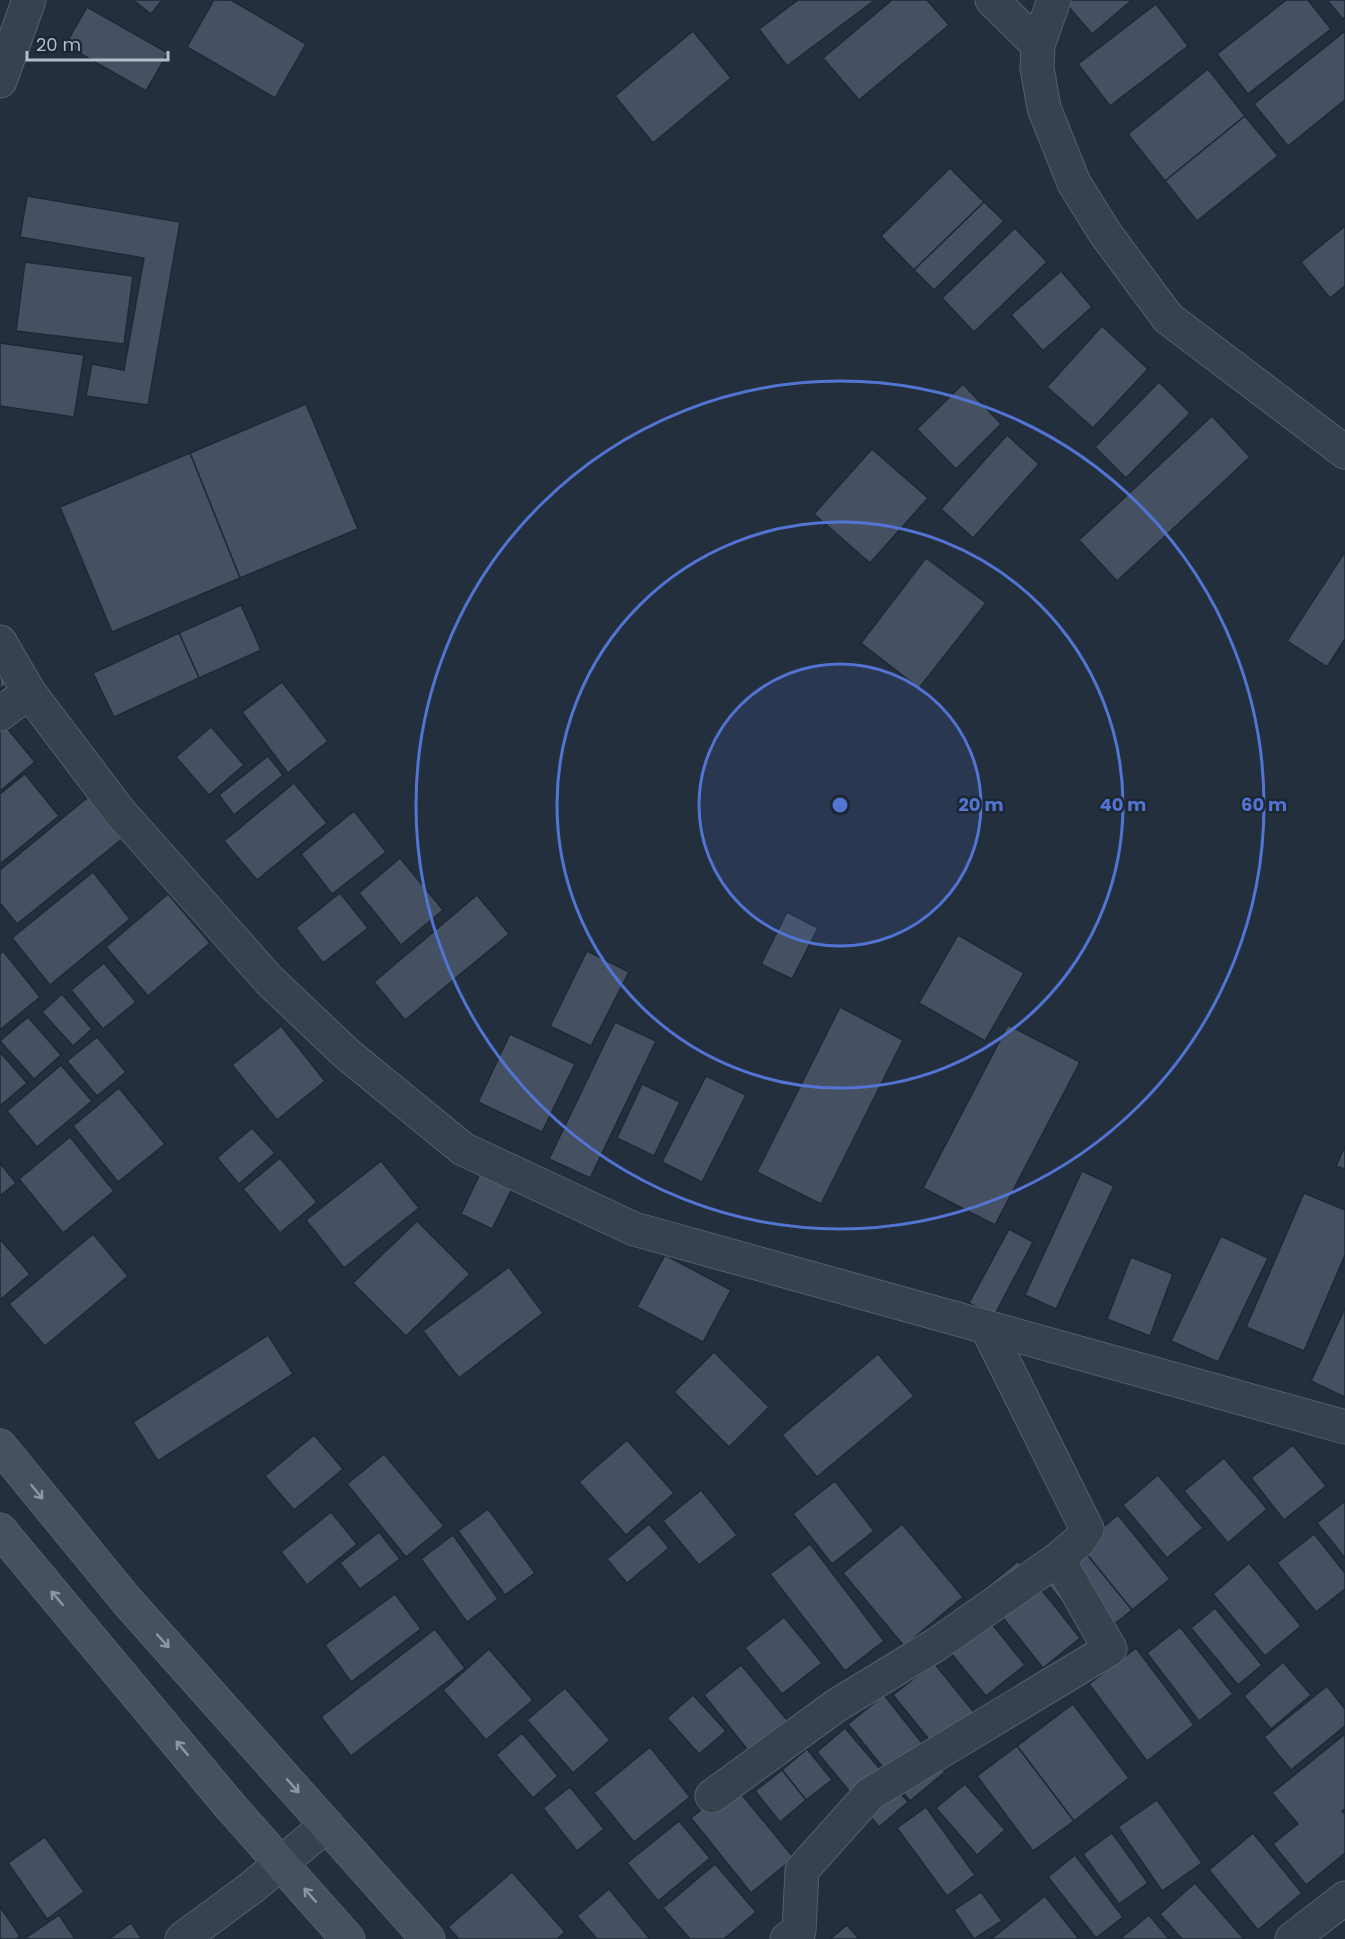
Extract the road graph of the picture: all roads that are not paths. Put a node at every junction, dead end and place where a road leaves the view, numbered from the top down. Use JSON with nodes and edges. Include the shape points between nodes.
{"nodes":[{"id":1,"x":992,"y":0,"type":"edge"},
{"id":2,"x":1054,"y":0,"type":"edge"},
{"id":3,"x":16,"y":18,"type":"edge"},
{"id":4,"x":1038,"y":45,"type":"junction"},
{"id":5,"x":0,"y":81,"type":"edge"},
{"id":6,"x":1345,"y":452,"type":"edge"},
{"id":7,"x":0,"y":642,"type":"edge"},
{"id":8,"x":29,"y":692,"type":"junction"},
{"id":9,"x":0,"y":714,"type":"edge"},
{"id":10,"x":987,"y":1328,"type":"junction"},
{"id":11,"x":1345,"y":1427,"type":"edge"},
{"id":12,"x":0,"y":1446,"type":"edge"},
{"id":13,"x":0,"y":1530,"type":"edge"},
{"id":14,"x":1058,"y":1559,"type":"junction"},
{"id":15,"x":712,"y":1796,"type":"dead end"},
{"id":16,"x":327,"y":1824,"type":"junction"},
{"id":17,"x":280,"y":1862,"type":"junction"},
{"id":18,"x":1345,"y":1898,"type":"edge"},
{"id":19,"x":188,"y":1935,"type":"edge"},
{"id":20,"x":348,"y":1939,"type":"edge"},
{"id":21,"x":428,"y":1939,"type":"edge"},
{"id":22,"x":788,"y":1939,"type":"edge"},
{"id":23,"x":1292,"y":1939,"type":"edge"}],
"edges":[{"from":1,"to":4,"type":"street"},
{"from":2,"to":4,"type":"street"},
{"from":3,"to":5,"type":"street"},
{"from":4,"to":6,"type":"street","via":[[1037,68],[1044,108],[1074,183],[1131,272],[1168,318]]},
{"from":7,"to":8,"type":"street"},
{"from":8,"to":9,"type":"street"},
{"from":8,"to":10,"type":"street","via":[[119,811],[269,980],[347,1054],[463,1149],[634,1229]]},
{"from":10,"to":11,"type":"street"},
{"from":10,"to":14,"type":"street","via":[[1087,1529]]},
{"from":12,"to":16,"type":"main road","one_way":true,"via":[[127,1601]]},
{"from":17,"to":13,"type":"main road","one_way":true},
{"from":14,"to":15,"type":"street","via":[[936,1644],[837,1705]]},
{"from":14,"to":22,"type":"street","via":[[1110,1649],[870,1794],[802,1870],[799,1931]]},
{"from":16,"to":17,"type":"street"},
{"from":16,"to":21,"type":"main road"},
{"from":17,"to":19,"type":"street"},
{"from":20,"to":17,"type":"main road","one_way":true},
{"from":18,"to":23,"type":"street"}]}
